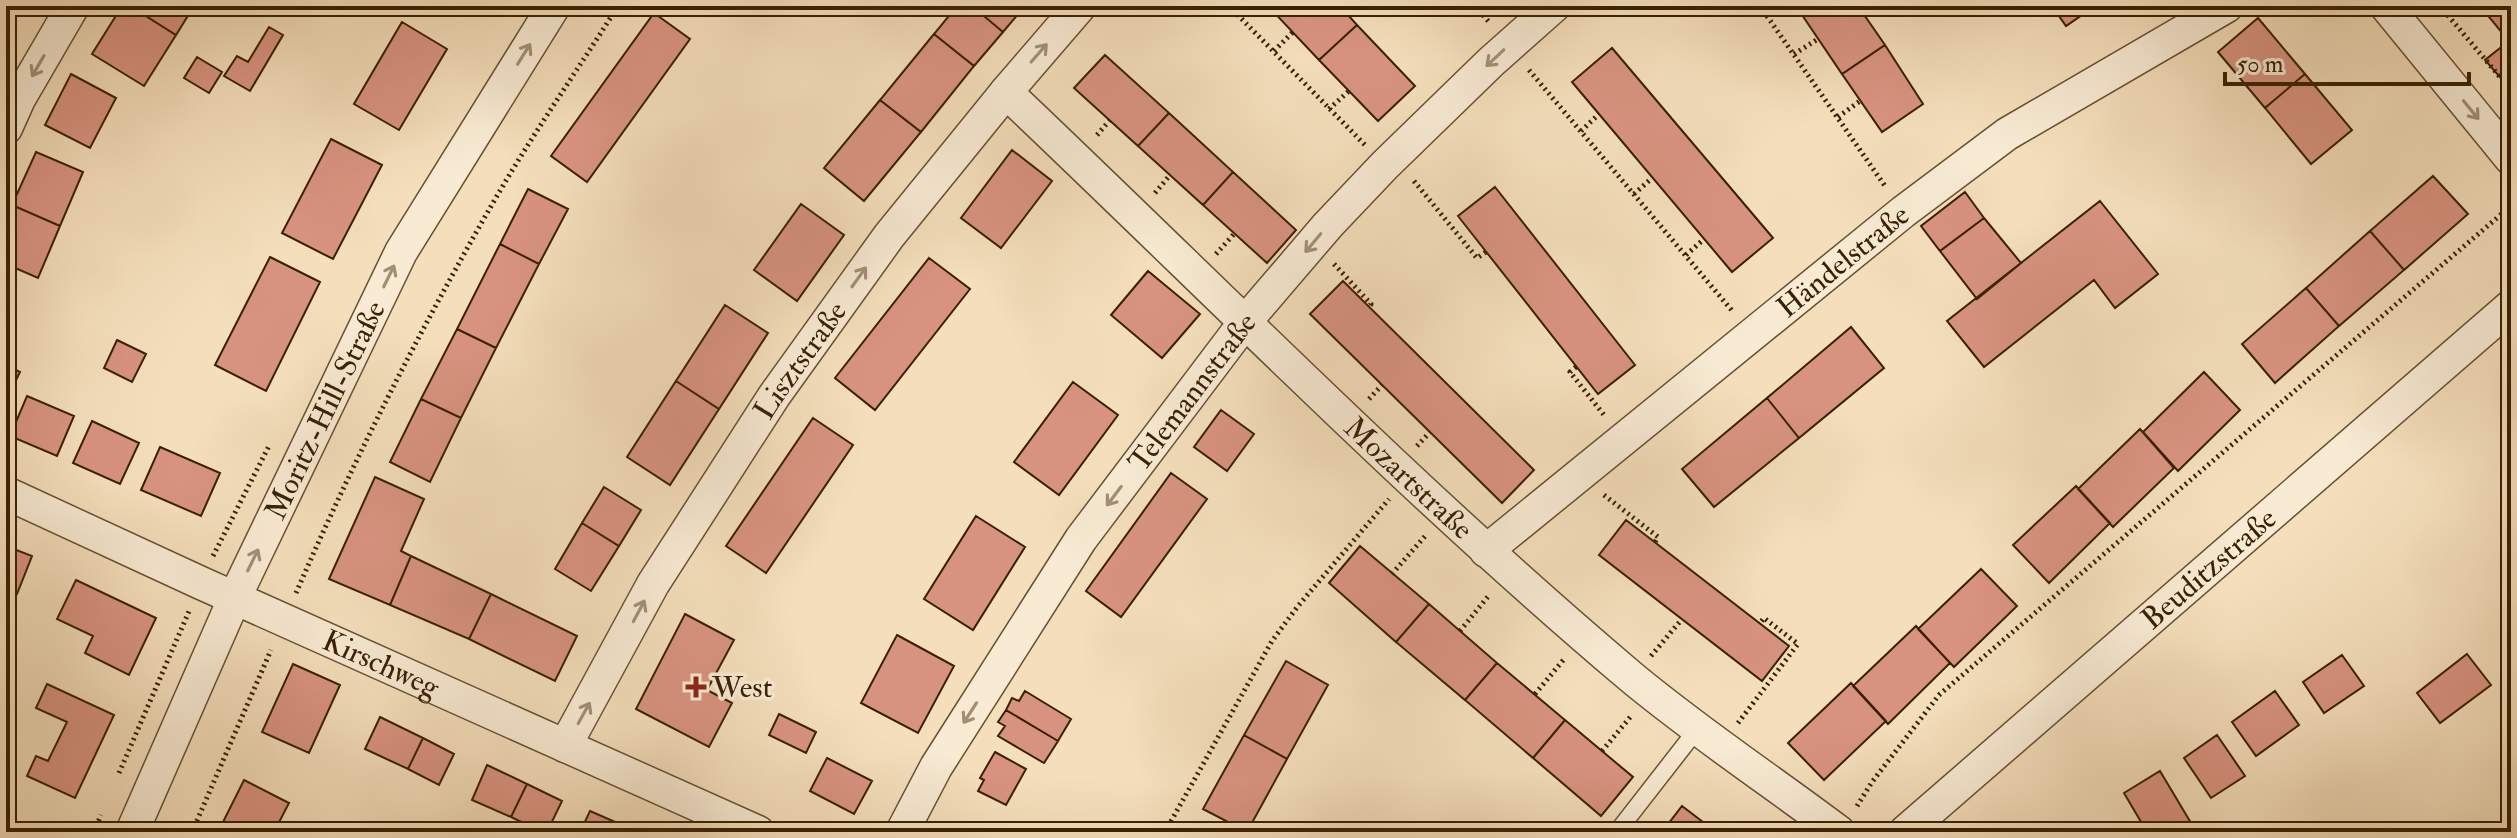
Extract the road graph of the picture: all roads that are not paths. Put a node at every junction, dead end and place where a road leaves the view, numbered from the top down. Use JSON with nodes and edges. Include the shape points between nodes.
{"nodes":[{"id":1,"x":73,"y":6,"type":"edge"},
{"id":2,"x":554,"y":6,"type":"edge"},
{"id":3,"x":1080,"y":6,"type":"edge"},
{"id":4,"x":1554,"y":6,"type":"edge"},
{"id":5,"x":2227,"y":6,"type":"edge"},
{"id":6,"x":2386,"y":6,"type":"edge"},
{"id":7,"x":1006,"y":92,"type":"junction"},
{"id":8,"x":6,"y":128,"type":"edge"},
{"id":9,"x":2511,"y":159,"type":"edge"},
{"id":10,"x":2511,"y":306,"type":"edge"},
{"id":11,"x":1245,"y":322,"type":"junction"},
{"id":12,"x":6,"y":493,"type":"edge"},
{"id":13,"x":1486,"y":551,"type":"junction"},
{"id":14,"x":235,"y":597,"type":"junction"},
{"id":15,"x":1710,"y":737,"type":"junction"},
{"id":16,"x":565,"y":746,"type":"junction"},
{"id":17,"x":1848,"y":820,"type":"edge"},
{"id":18,"x":132,"y":832,"type":"edge"},
{"id":19,"x":758,"y":832,"type":"edge"},
{"id":20,"x":902,"y":832,"type":"edge"},
{"id":21,"x":1617,"y":832,"type":"edge"},
{"id":22,"x":1905,"y":832,"type":"edge"}],
"edges":[{"from":1,"to":8,"type":"street","one_way":true},
{"from":14,"to":2,"type":"street","name":"Moritz-Hill-Straße","one_way":true,"via":[[401,252]]},
{"from":7,"to":3,"type":"street","name":"Lisztstraße","one_way":true},
{"from":4,"to":11,"type":"street","name":"Telemannstraße","one_way":true,"via":[[1388,162]]},
{"from":5,"to":13,"type":"street","name":"Händelstraße","via":[[2007,134],[1903,212]]},
{"from":6,"to":9,"type":"street","one_way":true},
{"from":7,"to":11,"type":"street","name":"Mozartstraße"},
{"from":16,"to":7,"type":"street","name":"Lisztstraße","one_way":true,"via":[[653,584],[774,396],[889,236]]},
{"from":10,"to":22,"type":"street","name":"Beuditzstraße"},
{"from":11,"to":13,"type":"street","name":"Mozartstraße"},
{"from":11,"to":20,"type":"street","name":"Telemannstraße","one_way":true,"via":[[1081,539],[936,767]]},
{"from":12,"to":14,"type":"street","name":"Kirschweg"},
{"from":13,"to":15,"type":"street","name":"Mozartstraße","via":[[1637,691]]},
{"from":14,"to":16,"type":"street","name":"Kirschweg"},
{"from":14,"to":18,"type":"street","name":"Moritz-Hill-Straße"},
{"from":15,"to":17,"type":"street","name":"Mozartstraße"},
{"from":15,"to":21,"type":"lane"},
{"from":16,"to":19,"type":"street","name":"Kirschweg"}]}
